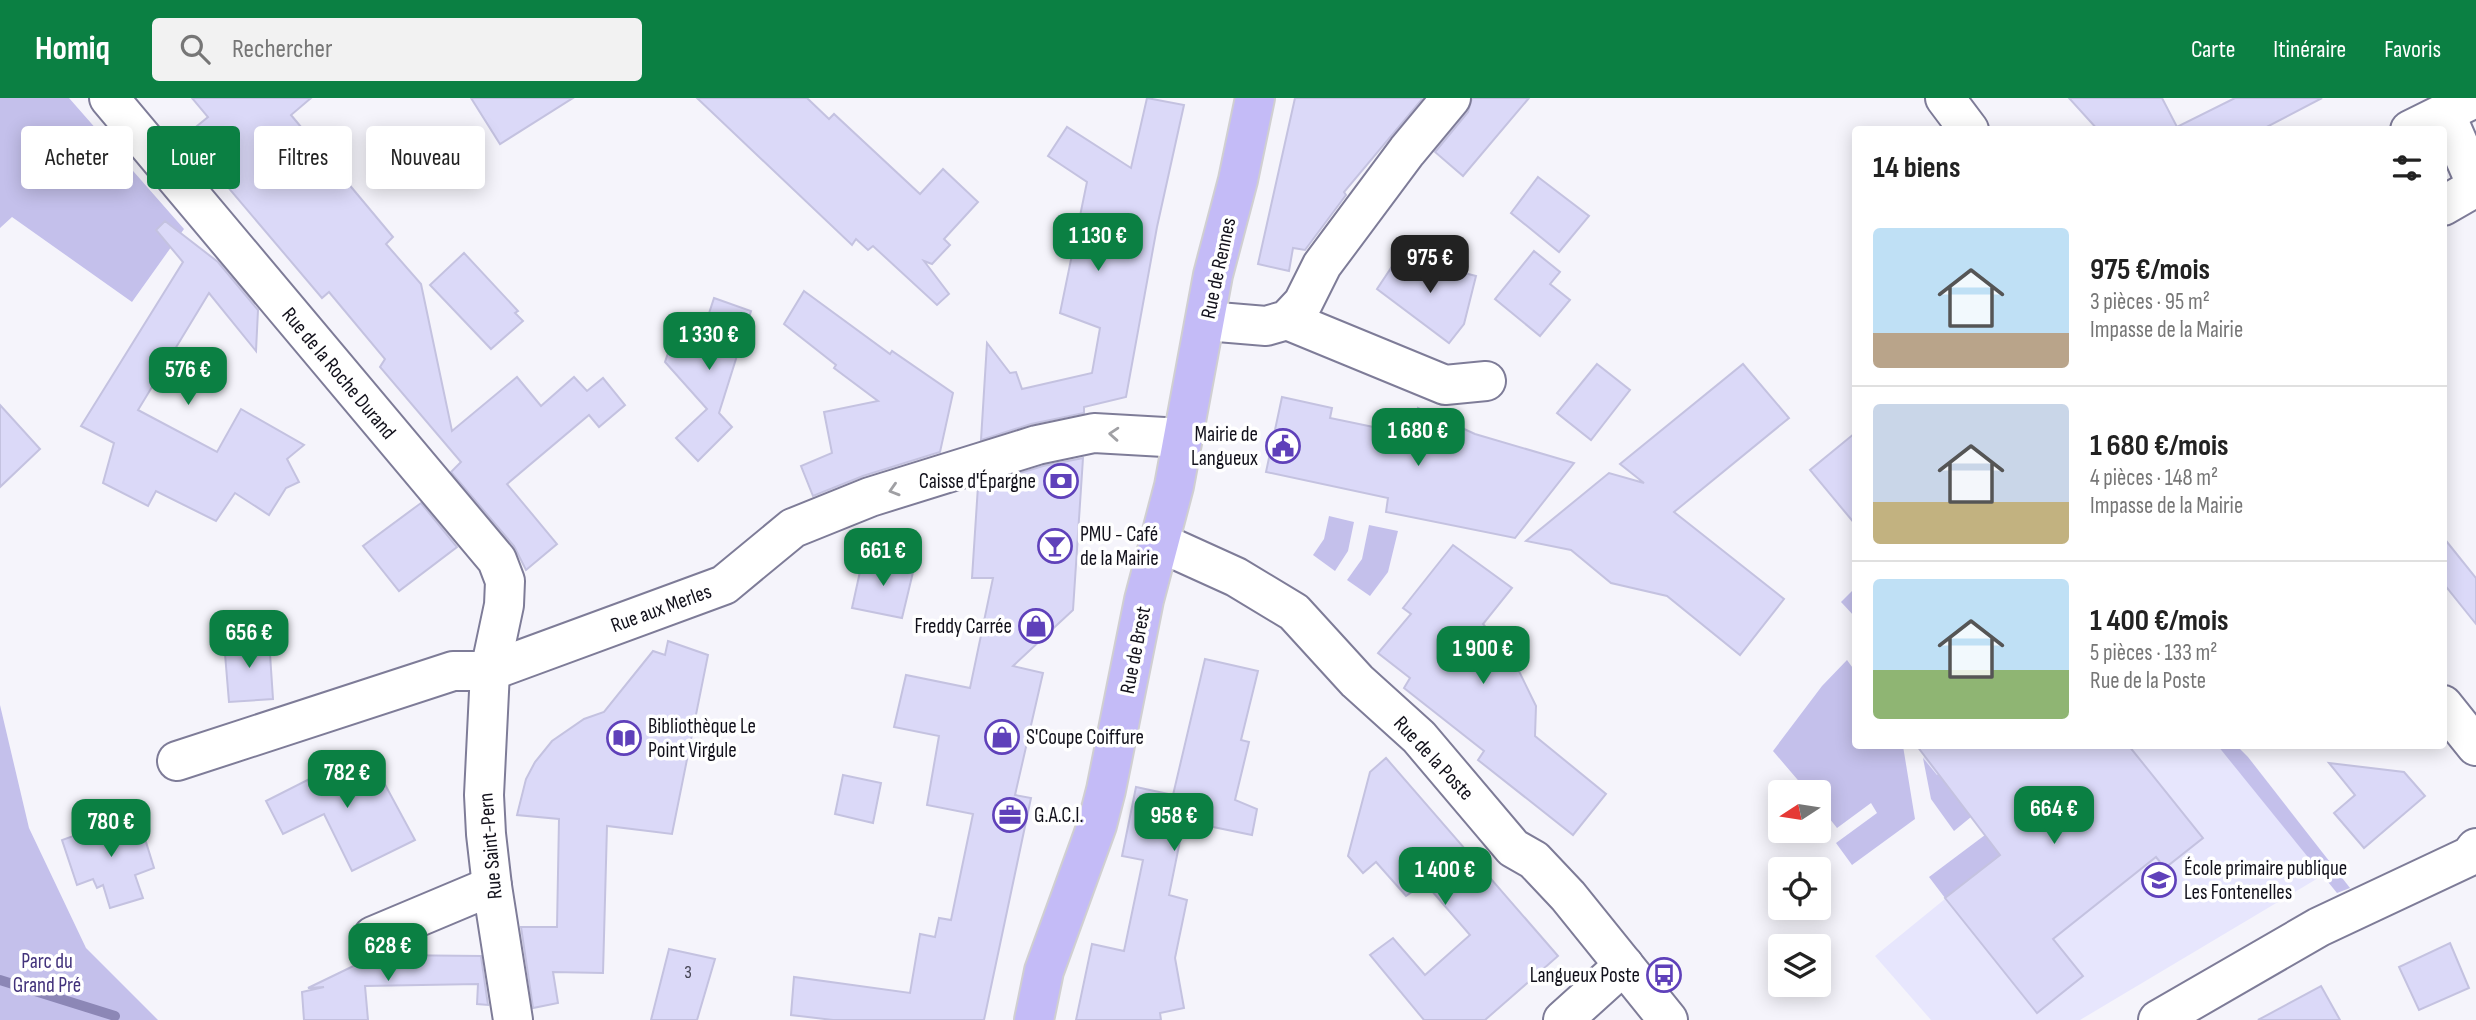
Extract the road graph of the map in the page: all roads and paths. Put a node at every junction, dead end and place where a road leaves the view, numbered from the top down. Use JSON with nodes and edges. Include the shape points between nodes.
{"nodes":[{"id":1,"x":109,"y":98,"type":"edge"},
{"id":2,"x":1255,"y":98,"type":"edge"},
{"id":3,"x":1451,"y":98,"type":"edge"},
{"id":4,"x":1945,"y":98,"type":"edge"},
{"id":5,"x":2460,"y":106,"type":"edge"},
{"id":6,"x":1966,"y":126,"type":"edge"},
{"id":7,"x":2418,"y":126,"type":"edge"},
{"id":8,"x":2476,"y":186,"type":"edge"},
{"id":9,"x":2447,"y":204,"type":"edge"},
{"id":10,"x":1287,"y":320,"type":"junction"},
{"id":11,"x":1206,"y":321,"type":"junction"},
{"id":12,"x":1486,"y":381,"type":"dead end"},
{"id":13,"x":1182,"y":438,"type":"junction"},
{"id":14,"x":1161,"y":543,"type":"junction"},
{"id":15,"x":491,"y":671,"type":"junction"},
{"id":16,"x":2447,"y":710,"type":"edge"},
{"id":17,"x":2476,"y":746,"type":"edge"},
{"id":18,"x":177,"y":761,"type":"dead end"},
{"id":19,"x":2476,"y":848,"type":"edge"},
{"id":20,"x":492,"y":886,"type":"junction"},
{"id":21,"x":373,"y":936,"type":"dead end"},
{"id":22,"x":1624,"y":965,"type":"junction"},
{"id":23,"x":513,"y":1020,"type":"edge"},
{"id":24,"x":1034,"y":1020,"type":"edge"},
{"id":25,"x":1563,"y":1020,"type":"edge"},
{"id":26,"x":1668,"y":1020,"type":"edge"},
{"id":27,"x":2158,"y":1020,"type":"edge"}],
"edges":[{"from":1,"to":15,"type":"street","name":"Rue de la Roche Durand","via":[[497,560],[505,581],[504,605]]},
{"from":2,"to":11,"type":"main road","name":"Rue de Rennes"},
{"from":3,"to":10,"type":"street","via":[[1322,265],[1303,303]]},
{"from":4,"to":6,"type":"street"},
{"from":5,"to":7,"type":"street"},
{"from":5,"to":8,"type":"street"},
{"from":8,"to":9,"type":"street"},
{"from":10,"to":11,"type":"street","via":[[1266,326]]},
{"from":10,"to":12,"type":"street","via":[[1446,385]]},
{"from":11,"to":13,"type":"main road","name":"Rue de Rennes"},
{"from":13,"to":14,"type":"main road","name":"Rue de Brest"},
{"from":13,"to":15,"type":"street","name":"Rue aux Merles","one_way":true,"via":[[1094,433],[1037,445],[870,497],[793,528],[724,584]]},
{"from":14,"to":22,"type":"street","name":"Rue de la Poste","via":[[1236,577],[1294,612],[1357,681],[1419,737],[1513,848],[1534,860],[1568,896]]},
{"from":14,"to":24,"type":"main road","name":"Rue de Brest","via":[[1144,600],[1097,825],[1044,971]]},
{"from":15,"to":18,"type":"street","via":[[453,671]]},
{"from":15,"to":20,"type":"street","name":"Rue Saint-Pern","via":[[484,795]]},
{"from":16,"to":17,"type":"street"},
{"from":19,"to":27,"type":"street","via":[[2470,856],[2319,927]]},
{"from":20,"to":21,"type":"street"},
{"from":20,"to":23,"type":"street","name":"Rue Saint-Pern"},
{"from":22,"to":25,"type":"street"},
{"from":22,"to":26,"type":"street","name":"Rue de la Poste"}]}
